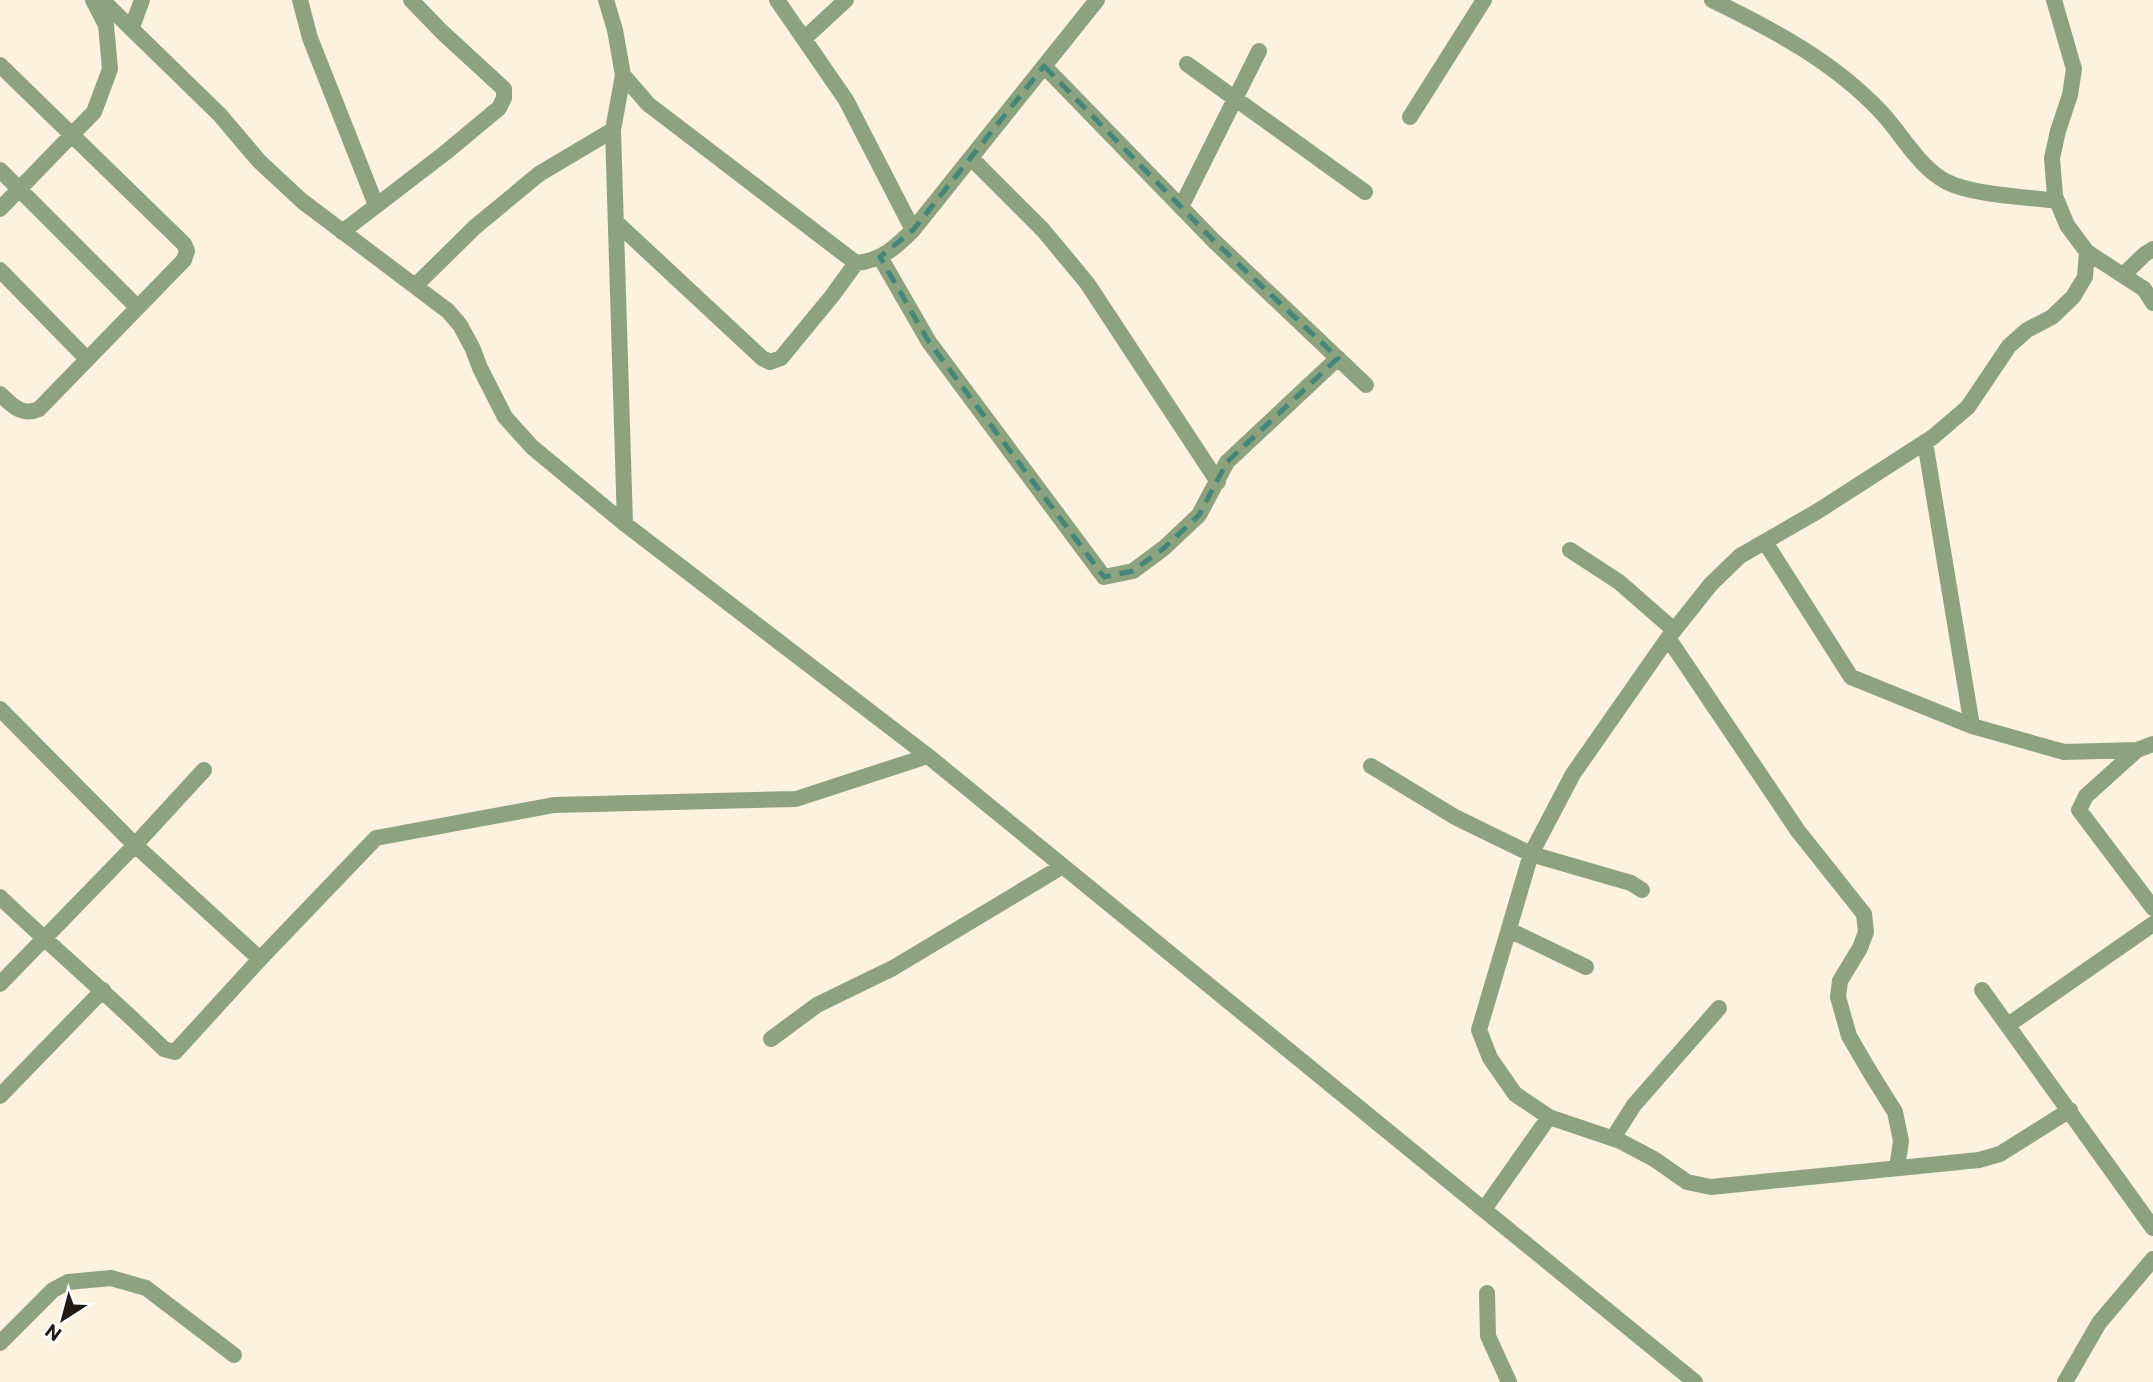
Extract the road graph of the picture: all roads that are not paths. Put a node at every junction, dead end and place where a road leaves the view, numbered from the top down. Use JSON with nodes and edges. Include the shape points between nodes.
{"nodes":[{"id":1,"x":93,"y":0,"type":"edge"},
{"id":2,"x":102,"y":0,"type":"edge"},
{"id":3,"x":142,"y":0,"type":"edge"},
{"id":4,"x":300,"y":0,"type":"edge"},
{"id":5,"x":411,"y":0,"type":"edge"},
{"id":6,"x":606,"y":0,"type":"edge"},
{"id":7,"x":777,"y":0,"type":"edge"},
{"id":8,"x":846,"y":0,"type":"edge"},
{"id":9,"x":1097,"y":0,"type":"edge"},
{"id":10,"x":1483,"y":0,"type":"edge"},
{"id":11,"x":1712,"y":0,"type":"edge"},
{"id":12,"x":2054,"y":0,"type":"edge"},
{"id":13,"x":132,"y":27,"type":"junction"},
{"id":14,"x":805,"y":38,"type":"junction"},
{"id":15,"x":1259,"y":51,"type":"dead end"},
{"id":16,"x":1188,"y":64,"type":"dead end"},
{"id":17,"x":0,"y":65,"type":"edge"},
{"id":18,"x":1044,"y":66,"type":"junction"},
{"id":19,"x":623,"y":75,"type":"junction"},
{"id":20,"x":1235,"y":99,"type":"junction"},
{"id":21,"x":1410,"y":117,"type":"dead end"},
{"id":22,"x":613,"y":130,"type":"junction"},
{"id":23,"x":71,"y":135,"type":"junction"},
{"id":24,"x":971,"y":158,"type":"junction"},
{"id":25,"x":0,"y":170,"type":"edge"},
{"id":26,"x":19,"y":189,"type":"junction"},
{"id":27,"x":1365,"y":192,"type":"dead end"},
{"id":28,"x":2057,"y":201,"type":"junction"},
{"id":29,"x":376,"y":205,"type":"junction"},
{"id":30,"x":1181,"y":207,"type":"junction"},
{"id":31,"x":0,"y":209,"type":"edge"},
{"id":32,"x":616,"y":222,"type":"junction"},
{"id":33,"x":913,"y":230,"type":"junction"},
{"id":34,"x":342,"y":232,"type":"junction"},
{"id":35,"x":2153,"y":249,"type":"edge"},
{"id":36,"x":2087,"y":252,"type":"junction"},
{"id":37,"x":880,"y":257,"type":"junction"},
{"id":38,"x":856,"y":263,"type":"junction"},
{"id":39,"x":0,"y":270,"type":"edge"},
{"id":40,"x":2123,"y":275,"type":"junction"},
{"id":41,"x":415,"y":286,"type":"junction"},
{"id":42,"x":2153,"y":303,"type":"edge"},
{"id":43,"x":137,"y":307,"type":"junction"},
{"id":44,"x":1338,"y":358,"type":"junction"},
{"id":45,"x":87,"y":359,"type":"junction"},
{"id":46,"x":1366,"y":385,"type":"dead end"},
{"id":47,"x":0,"y":394,"type":"edge"},
{"id":48,"x":1925,"y":442,"type":"junction"},
{"id":49,"x":1218,"y":482,"type":"junction"},
{"id":50,"x":625,"y":524,"type":"junction"},
{"id":51,"x":1765,"y":542,"type":"junction"},
{"id":52,"x":1570,"y":550,"type":"dead end"},
{"id":53,"x":1671,"y":634,"type":"junction"},
{"id":54,"x":0,"y":709,"type":"edge"},
{"id":55,"x":1972,"y":726,"type":"junction"},
{"id":56,"x":2145,"y":747,"type":"edge"},
{"id":57,"x":928,"y":756,"type":"junction"},
{"id":58,"x":1371,"y":766,"type":"dead end"},
{"id":59,"x":204,"y":770,"type":"dead end"},
{"id":60,"x":135,"y":845,"type":"junction"},
{"id":61,"x":1531,"y":854,"type":"junction"},
{"id":62,"x":1063,"y":866,"type":"junction"},
{"id":63,"x":1642,"y":890,"type":"dead end"},
{"id":64,"x":0,"y":897,"type":"edge"},
{"id":65,"x":2153,"y":908,"type":"edge"},
{"id":66,"x":2153,"y":923,"type":"edge"},
{"id":67,"x":1509,"y":930,"type":"junction"},
{"id":68,"x":43,"y":939,"type":"junction"},
{"id":69,"x":260,"y":958,"type":"junction"},
{"id":70,"x":1586,"y":967,"type":"dead end"},
{"id":71,"x":0,"y":984,"type":"edge"},
{"id":72,"x":103,"y":990,"type":"junction"},
{"id":73,"x":1982,"y":990,"type":"dead end"},
{"id":74,"x":1718,"y":1008,"type":"dead end"},
{"id":75,"x":2008,"y":1026,"type":"junction"},
{"id":76,"x":771,"y":1039,"type":"dead end"},
{"id":77,"x":0,"y":1096,"type":"edge"},
{"id":78,"x":2070,"y":1110,"type":"junction"},
{"id":79,"x":1549,"y":1117,"type":"junction"},
{"id":80,"x":1613,"y":1138,"type":"junction"},
{"id":81,"x":1897,"y":1168,"type":"junction"},
{"id":82,"x":1485,"y":1209,"type":"junction"},
{"id":83,"x":2153,"y":1228,"type":"edge"},
{"id":84,"x":2153,"y":1259,"type":"edge"},
{"id":85,"x":1487,"y":1293,"type":"dead end"},
{"id":86,"x":0,"y":1343,"type":"edge"},
{"id":87,"x":234,"y":1355,"type":"dead end"},
{"id":88,"x":1509,"y":1382,"type":"edge"},
{"id":89,"x":1695,"y":1382,"type":"edge"},
{"id":90,"x":2066,"y":1382,"type":"edge"}],
"edges":[{"from":1,"to":23,"type":"street","via":[[106,25],[110,69],[94,112]]},
{"from":2,"to":13,"type":"street"},
{"from":3,"to":13,"type":"street"},
{"from":4,"to":29,"type":"street","via":[[310,38]]},
{"from":5,"to":29,"type":"street","via":[[504,89],[504,98],[499,108]]},
{"from":6,"to":19,"type":"street"},
{"from":7,"to":14,"type":"street"},
{"from":8,"to":14,"type":"street"},
{"from":9,"to":18,"type":"street"},
{"from":10,"to":21,"type":"street"},
{"from":11,"to":28,"type":"street","via":[[1832,66],[1881,112],[1933,174],[1965,188]]},
{"from":12,"to":28,"type":"street","via":[[2074,69],[2052,158]]},
{"from":13,"to":34,"type":"street","via":[[280,182]]},
{"from":14,"to":33,"type":"street","via":[[846,100]]},
{"from":15,"to":20,"type":"street"},
{"from":16,"to":20,"type":"street"},
{"from":17,"to":23,"type":"street"},
{"from":18,"to":24,"type":"street"},
{"from":18,"to":30,"type":"street"},
{"from":19,"to":22,"type":"street"},
{"from":19,"to":38,"type":"street","via":[[648,104]]},
{"from":20,"to":27,"type":"street"},
{"from":20,"to":30,"type":"street"},
{"from":22,"to":32,"type":"street"},
{"from":22,"to":41,"type":"street","via":[[539,174],[475,227]]},
{"from":23,"to":26,"type":"street"},
{"from":23,"to":43,"type":"street","via":[[187,251],[184,260]]},
{"from":24,"to":33,"type":"street"},
{"from":24,"to":49,"type":"street","via":[[1043,230],[1087,283]]},
{"from":25,"to":26,"type":"street"},
{"from":26,"to":31,"type":"street"},
{"from":26,"to":43,"type":"street"},
{"from":28,"to":36,"type":"street","via":[[2067,225]]},
{"from":29,"to":34,"type":"street"},
{"from":30,"to":44,"type":"street"},
{"from":32,"to":38,"type":"street","via":[[770,362],[781,358]]},
{"from":32,"to":50,"type":"street"},
{"from":33,"to":37,"type":"street"},
{"from":34,"to":41,"type":"street"},
{"from":35,"to":40,"type":"street"},
{"from":36,"to":40,"type":"street"},
{"from":36,"to":48,"type":"street","via":[[2085,277],[2073,296],[2052,317],[2026,330],[2009,346],[1968,407]]},
{"from":37,"to":38,"type":"street"},
{"from":37,"to":49,"type":"street","via":[[929,342],[1104,577],[1133,571],[1164,548],[1199,515]]},
{"from":39,"to":45,"type":"street"},
{"from":40,"to":42,"type":"street","via":[[2144,289]]},
{"from":41,"to":50,"type":"street","via":[[460,325],[505,417],[532,447]]},
{"from":43,"to":45,"type":"street"},
{"from":44,"to":46,"type":"street"},
{"from":44,"to":49,"type":"street","via":[[1227,462]]},
{"from":45,"to":47,"type":"street","via":[[32,412],[18,410]]},
{"from":48,"to":51,"type":"street"},
{"from":48,"to":55,"type":"street"},
{"from":50,"to":57,"type":"street"},
{"from":51,"to":53,"type":"street","via":[[1740,556]]},
{"from":51,"to":55,"type":"street","via":[[1851,677]]},
{"from":52,"to":53,"type":"street","via":[[1619,582]]},
{"from":53,"to":61,"type":"street","via":[[1573,774]]},
{"from":53,"to":81,"type":"street","via":[[1798,831],[1864,914],[1866,932],[1840,981],[1838,997],[1849,1036],[1895,1112],[1902,1141]]},
{"from":54,"to":60,"type":"street"},
{"from":55,"to":56,"type":"street","via":[[2064,752]]},
{"from":56,"to":65,"type":"street","via":[[2085,796],[2079,810]]},
{"from":57,"to":62,"type":"street"},
{"from":57,"to":69,"type":"street","via":[[796,799],[554,805],[376,838]]},
{"from":58,"to":61,"type":"street","via":[[1455,817]]},
{"from":59,"to":60,"type":"street"},
{"from":60,"to":68,"type":"street"},
{"from":60,"to":69,"type":"street"},
{"from":61,"to":63,"type":"street"},
{"from":61,"to":67,"type":"street"},
{"from":62,"to":76,"type":"street","via":[[893,968],[817,1005]]},
{"from":62,"to":82,"type":"street"},
{"from":64,"to":68,"type":"street"},
{"from":66,"to":75,"type":"street"},
{"from":67,"to":70,"type":"street"},
{"from":67,"to":79,"type":"street","via":[[1479,1030],[1490,1058],[1515,1094]]},
{"from":68,"to":71,"type":"street"},
{"from":68,"to":72,"type":"street"},
{"from":69,"to":72,"type":"street","via":[[175,1052],[164,1049]]},
{"from":72,"to":77,"type":"street"},
{"from":73,"to":75,"type":"street"},
{"from":74,"to":80,"type":"street","via":[[1634,1105]]},
{"from":75,"to":78,"type":"street"},
{"from":78,"to":81,"type":"street","via":[[2000,1154]]},
{"from":78,"to":83,"type":"street"},
{"from":79,"to":80,"type":"street"},
{"from":79,"to":82,"type":"street"},
{"from":80,"to":81,"type":"street","via":[[1686,1182],[1711,1187]]},
{"from":82,"to":89,"type":"street"},
{"from":84,"to":90,"type":"street","via":[[2099,1323]]},
{"from":85,"to":88,"type":"street","via":[[1488,1336]]},
{"from":86,"to":87,"type":"street","via":[[52,1290],[68,1282],[111,1278],[146,1288]]}]}
